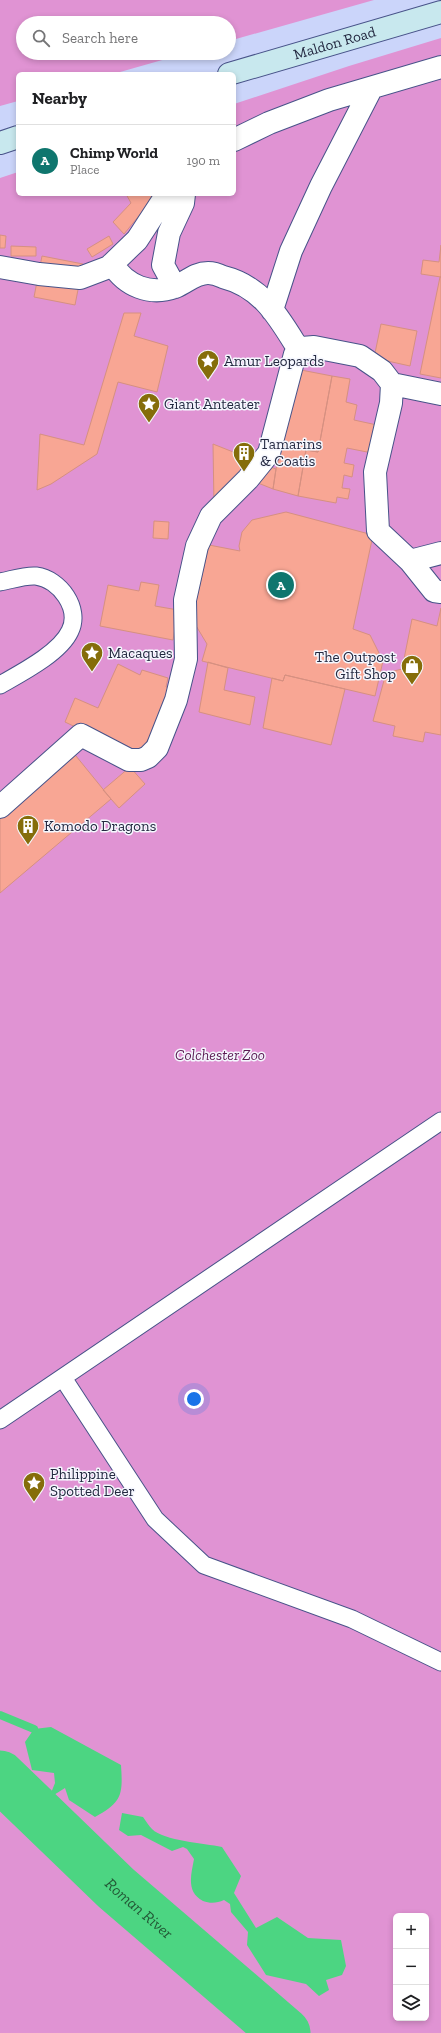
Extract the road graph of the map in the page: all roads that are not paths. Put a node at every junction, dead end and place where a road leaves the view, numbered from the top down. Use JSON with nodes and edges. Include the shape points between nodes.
{"nodes":[{"id":1,"x":441,"y":12,"type":"edge"},
{"id":2,"x":441,"y":67,"type":"edge"},
{"id":3,"x":236,"y":72,"type":"edge"},
{"id":4,"x":371,"y":88,"type":"junction"},
{"id":5,"x":16,"y":138,"type":"edge"},
{"id":6,"x":236,"y":139,"type":"edge"},
{"id":7,"x":0,"y":143,"type":"edge"},
{"id":8,"x":166,"y":196,"type":"edge"},
{"id":9,"x":184,"y":196,"type":"edge"},
{"id":10,"x":112,"y":264,"type":"junction"},
{"id":11,"x":0,"y":267,"type":"edge"},
{"id":12,"x":175,"y":287,"type":"junction"},
{"id":13,"x":272,"y":310,"type":"junction"},
{"id":14,"x":299,"y":350,"type":"junction"},
{"id":15,"x":392,"y":384,"type":"junction"},
{"id":16,"x":441,"y":394,"type":"edge"},
{"id":17,"x":441,"y":554,"type":"edge"},
{"id":18,"x":410,"y":561,"type":"junction"},
{"id":19,"x":0,"y":582,"type":"edge"},
{"id":20,"x":439,"y":593,"type":"edge"},
{"id":21,"x":0,"y":685,"type":"edge"},
{"id":22,"x":0,"y":807,"type":"edge"},
{"id":23,"x":441,"y":1121,"type":"edge"},
{"id":24,"x":63,"y":1378,"type":"junction"},
{"id":25,"x":0,"y":1420,"type":"edge"},
{"id":26,"x":441,"y":1662,"type":"edge"}],
"edges":[{"from":1,"to":3,"type":"main road","name":"Maldon Road"},
{"from":2,"to":4,"type":"street"},
{"from":4,"to":6,"type":"street","via":[[329,100],[269,123]]},
{"from":4,"to":13,"type":"street","via":[[291,251]]},
{"from":5,"to":7,"type":"main road"},
{"from":8,"to":10,"type":"street","via":[[137,240]]},
{"from":9,"to":12,"type":"street","via":[[169,233],[164,265]]},
{"from":10,"to":11,"type":"street","via":[[80,278]]},
{"from":10,"to":12,"type":"street","via":[[128,282],[143,289]]},
{"from":12,"to":13,"type":"street","via":[[195,275],[208,273],[236,280],[249,287],[265,300]]},
{"from":13,"to":14,"type":"street"},
{"from":14,"to":15,"type":"street","via":[[314,347],[360,356],[382,371]]},
{"from":14,"to":22,"type":"street","via":[[295,354],[269,453],[248,480],[211,516],[197,546],[185,600],[186,659],[176,700],[157,748],[148,757],[129,760],[81,735]]},
{"from":15,"to":16,"type":"street"},
{"from":15,"to":18,"type":"street","via":[[391,403],[375,472],[378,531]]},
{"from":17,"to":18,"type":"street"},
{"from":18,"to":20,"type":"street"},
{"from":19,"to":21,"type":"lane","via":[[37,576],[58,586],[69,599],[73,615],[71,631],[60,646]]},
{"from":23,"to":24,"type":"lane"},
{"from":24,"to":25,"type":"lane"},
{"from":24,"to":26,"type":"lane","via":[[155,1520],[204,1565],[352,1619]]}]}
